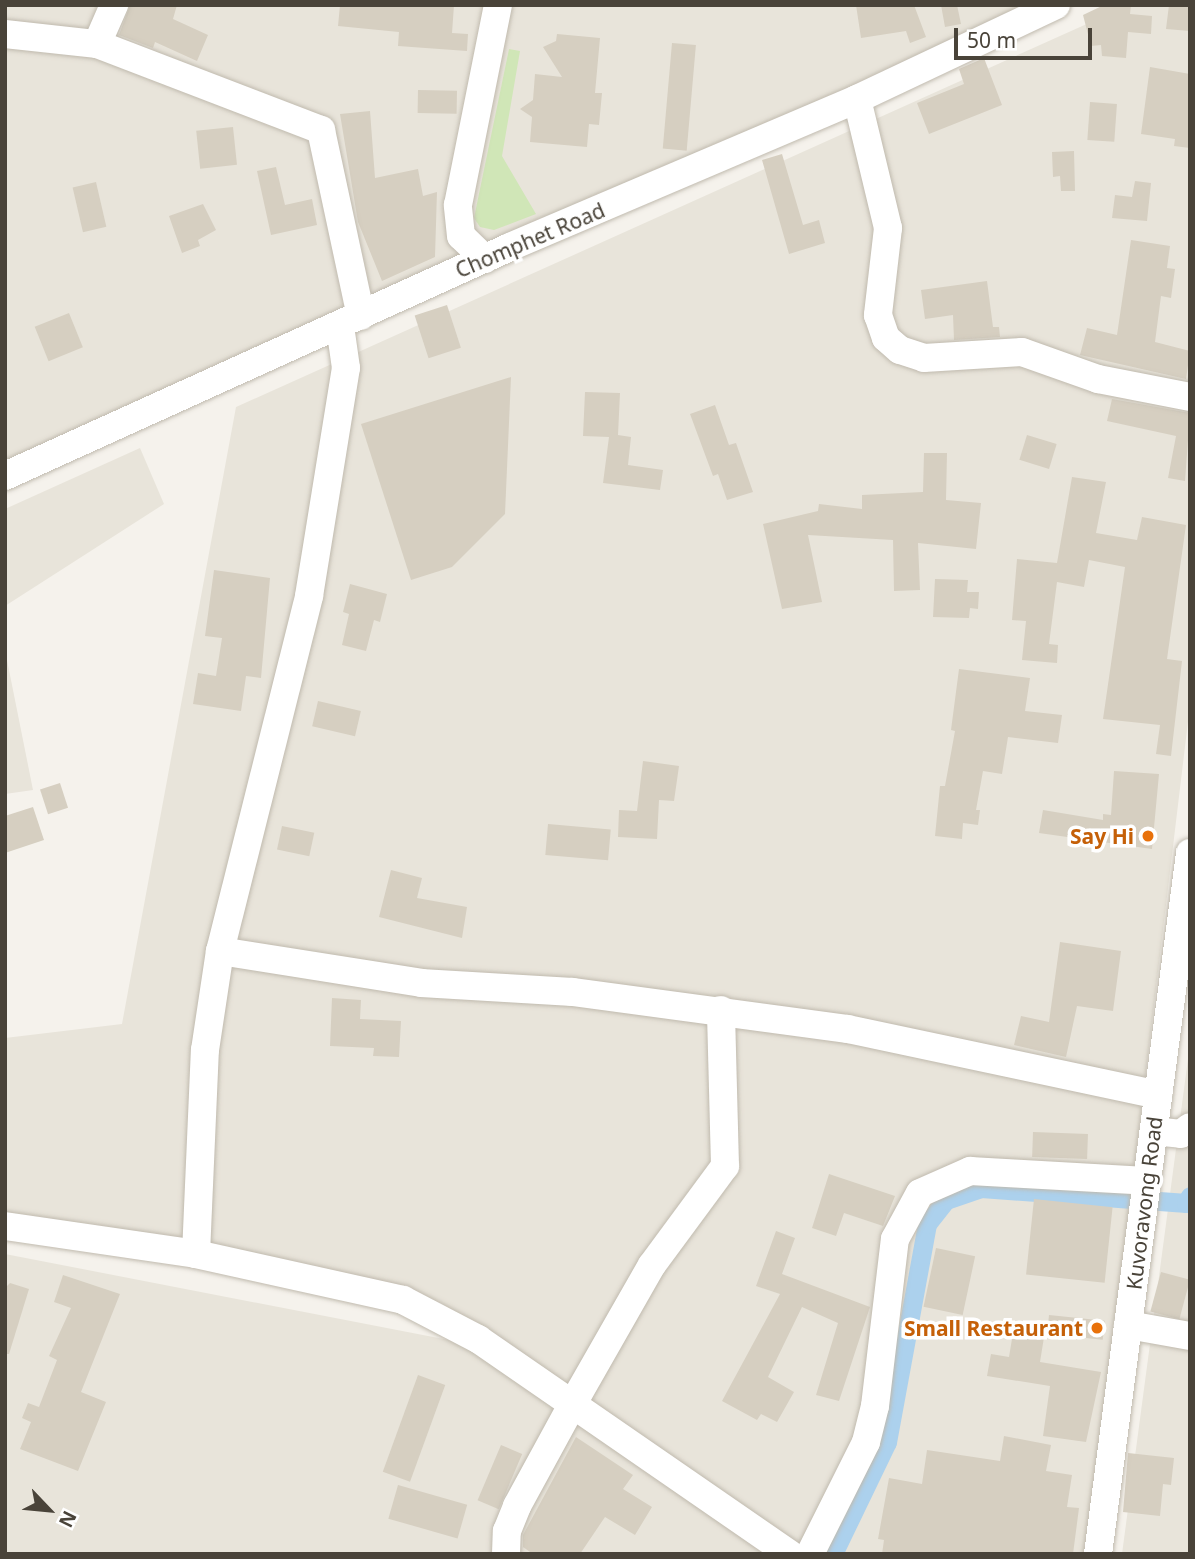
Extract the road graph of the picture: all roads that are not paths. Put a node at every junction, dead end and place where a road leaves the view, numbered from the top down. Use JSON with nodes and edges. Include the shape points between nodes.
{"nodes":[{"id":1,"x":114,"y":5,"type":"edge"},
{"id":2,"x":498,"y":5,"type":"edge"},
{"id":3,"x":1056,"y":5,"type":"edge"},
{"id":4,"x":5,"y":34,"type":"edge"},
{"id":5,"x":97,"y":44,"type":"junction"},
{"id":6,"x":857,"y":99,"type":"junction"},
{"id":7,"x":485,"y":259,"type":"junction"},
{"id":8,"x":351,"y":321,"type":"junction"},
{"id":9,"x":1190,"y":397,"type":"edge"},
{"id":10,"x":5,"y":477,"type":"edge"},
{"id":11,"x":1190,"y":852,"type":"edge"},
{"id":12,"x":220,"y":951,"type":"junction"},
{"id":13,"x":721,"y":1010,"type":"junction"},
{"id":14,"x":1158,"y":1095,"type":"junction"},
{"id":15,"x":1190,"y":1127,"type":"edge"},
{"id":16,"x":1154,"y":1130,"type":"junction"},
{"id":17,"x":1147,"y":1184,"type":"junction"},
{"id":18,"x":5,"y":1226,"type":"edge"},
{"id":19,"x":196,"y":1254,"type":"junction"},
{"id":20,"x":1128,"y":1325,"type":"junction"},
{"id":21,"x":1190,"y":1336,"type":"edge"},
{"id":22,"x":572,"y":1405,"type":"junction"},
{"id":23,"x":506,"y":1554,"type":"edge"},
{"id":24,"x":790,"y":1554,"type":"edge"},
{"id":25,"x":810,"y":1554,"type":"edge"},
{"id":26,"x":1098,"y":1554,"type":"edge"}],
"edges":[{"from":1,"to":5,"type":"street"},
{"from":2,"to":7,"type":"street","via":[[458,205],[461,236]]},
{"from":3,"to":6,"type":"street","name":"Chomphet Road"},
{"from":4,"to":5,"type":"street"},
{"from":5,"to":8,"type":"street","via":[[321,130]]},
{"from":6,"to":7,"type":"street","name":"Chomphet Road"},
{"from":6,"to":9,"type":"street","via":[[888,228],[878,315],[886,338],[924,358],[1022,352],[1098,379]]},
{"from":7,"to":8,"type":"street","name":"Chomphet Road"},
{"from":8,"to":10,"type":"street","name":"Chomphet Road"},
{"from":8,"to":12,"type":"street","via":[[309,596]]},
{"from":11,"to":14,"type":"street","name":"Kuvoravong Road"},
{"from":12,"to":13,"type":"street","via":[[421,983],[573,992]]},
{"from":12,"to":19,"type":"street","via":[[205,1050]]},
{"from":13,"to":14,"type":"street","via":[[848,1028]]},
{"from":13,"to":22,"type":"street","via":[[725,1166],[652,1265]]},
{"from":14,"to":16,"type":"street","name":"Kuvoravong Road"},
{"from":15,"to":16,"type":"street","via":[[1181,1134]]},
{"from":16,"to":17,"type":"street","name":"Kuvoravong Road"},
{"from":17,"to":20,"type":"street","name":"Kuvoravong Road"},
{"from":17,"to":25,"type":"street","via":[[970,1171],[920,1193],[895,1239],[875,1406],[866,1442]]},
{"from":18,"to":19,"type":"street"},
{"from":19,"to":22,"type":"street","via":[[403,1300],[478,1339]]},
{"from":20,"to":21,"type":"street"},
{"from":20,"to":26,"type":"street","name":"Kuvoravong Road"},
{"from":22,"to":23,"type":"street","via":[[517,1506],[507,1531]]},
{"from":22,"to":24,"type":"street"}]}
